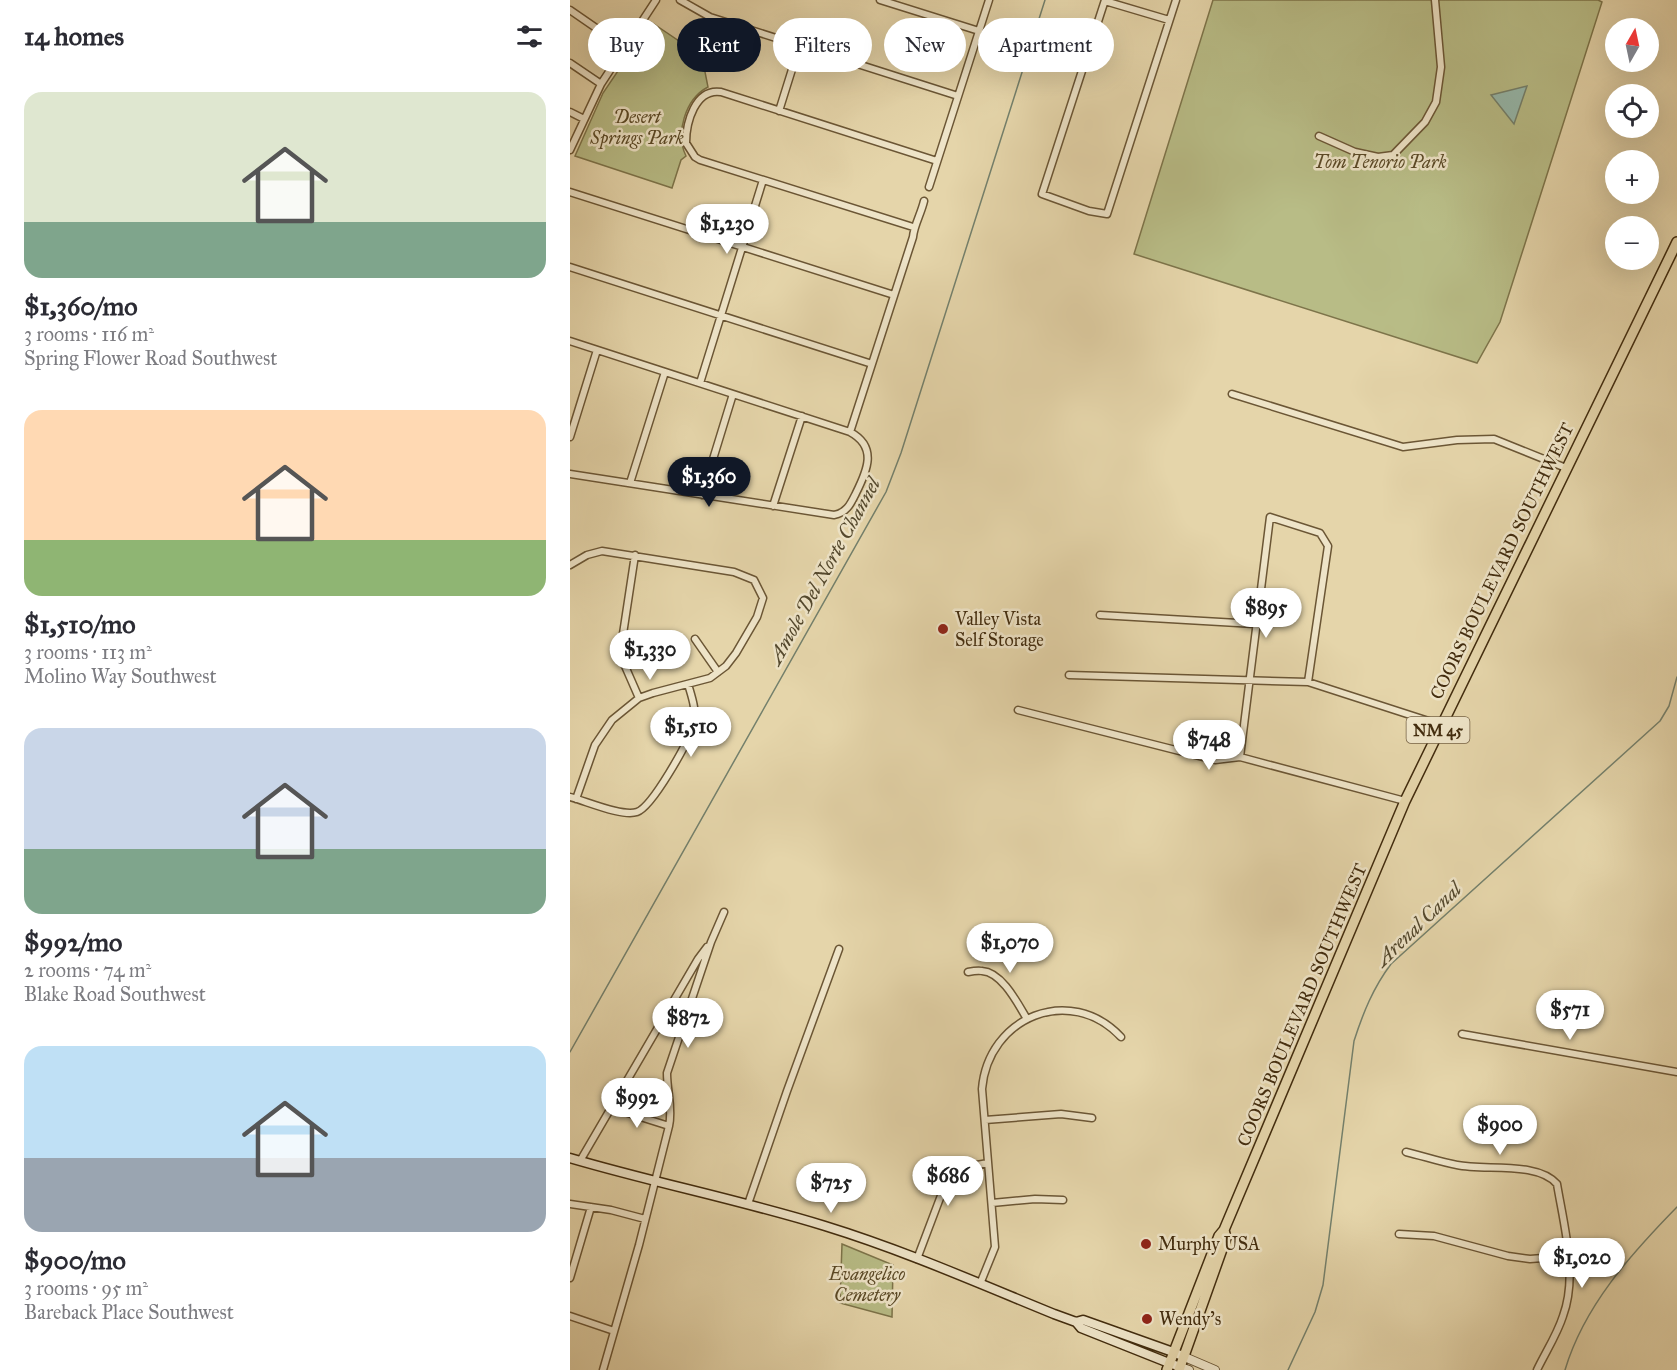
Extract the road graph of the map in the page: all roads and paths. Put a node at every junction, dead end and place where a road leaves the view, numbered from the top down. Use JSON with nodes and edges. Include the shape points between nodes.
{"nodes":[{"id":1,"x":656,"y":0,"type":"edge"},
{"id":2,"x":680,"y":0,"type":"edge"},
{"id":3,"x":880,"y":0,"type":"edge"},
{"id":4,"x":989,"y":0,"type":"edge"},
{"id":5,"x":1105,"y":0,"type":"edge"},
{"id":6,"x":1176,"y":0,"type":"edge"},
{"id":7,"x":1435,"y":0,"type":"edge"},
{"id":8,"x":570,"y":9,"type":"edge"},
{"id":9,"x":645,"y":18,"type":"edge"},
{"id":10,"x":983,"y":18,"type":"edge"},
{"id":11,"x":1169,"y":20,"type":"junction"},
{"id":12,"x":588,"y":22,"type":"edge"},
{"id":13,"x":978,"y":31,"type":"edge"},
{"id":14,"x":978,"y":34,"type":"edge"},
{"id":15,"x":773,"y":38,"type":"edge"},
{"id":16,"x":570,"y":63,"type":"edge"},
{"id":17,"x":872,"y":69,"type":"edge"},
{"id":18,"x":609,"y":72,"type":"edge"},
{"id":19,"x":791,"y":72,"type":"edge"},
{"id":20,"x":601,"y":84,"type":"junction"},
{"id":21,"x":958,"y":96,"type":"junction"},
{"id":22,"x":779,"y":111,"type":"junction"},
{"id":23,"x":570,"y":112,"type":"edge"},
{"id":24,"x":584,"y":119,"type":"junction"},
{"id":25,"x":1319,"y":136,"type":"dead end"},
{"id":26,"x":570,"y":150,"type":"edge"},
{"id":27,"x":937,"y":161,"type":"junction"},
{"id":28,"x":764,"y":180,"type":"junction"},
{"id":29,"x":929,"y":187,"type":"dead end"},
{"id":30,"x":570,"y":192,"type":"edge"},
{"id":31,"x":924,"y":201,"type":"dead end"},
{"id":32,"x":913,"y":228,"type":"junction"},
{"id":33,"x":1677,"y":242,"type":"edge"},
{"id":34,"x":743,"y":247,"type":"junction"},
{"id":35,"x":570,"y":267,"type":"edge"},
{"id":36,"x":894,"y":294,"type":"junction"},
{"id":37,"x":720,"y":315,"type":"junction"},
{"id":38,"x":570,"y":341,"type":"edge"},
{"id":39,"x":597,"y":350,"type":"junction"},
{"id":40,"x":872,"y":364,"type":"junction"},
{"id":41,"x":666,"y":372,"type":"junction"},
{"id":42,"x":700,"y":383,"type":"junction"},
{"id":43,"x":733,"y":394,"type":"junction"},
{"id":44,"x":1232,"y":394,"type":"dead end"},
{"id":45,"x":802,"y":416,"type":"junction"},
{"id":46,"x":850,"y":432,"type":"junction"},
{"id":47,"x":570,"y":436,"type":"edge"},
{"id":48,"x":1566,"y":468,"type":"junction"},
{"id":49,"x":570,"y":474,"type":"edge"},
{"id":50,"x":630,"y":483,"type":"junction"},
{"id":51,"x":702,"y":495,"type":"junction"},
{"id":52,"x":773,"y":506,"type":"junction"},
{"id":53,"x":634,"y":555,"type":"junction"},
{"id":54,"x":570,"y":565,"type":"edge"},
{"id":55,"x":1100,"y":615,"type":"dead end"},
{"id":56,"x":1255,"y":624,"type":"junction"},
{"id":57,"x":695,"y":639,"type":"dead end"},
{"id":58,"x":718,"y":672,"type":"junction"},
{"id":59,"x":1069,"y":675,"type":"dead end"},
{"id":60,"x":1250,"y":681,"type":"junction"},
{"id":61,"x":1308,"y":682,"type":"junction"},
{"id":62,"x":688,"y":684,"type":"junction"},
{"id":63,"x":639,"y":698,"type":"junction"},
{"id":64,"x":1018,"y":710,"type":"dead end"},
{"id":65,"x":1441,"y":725,"type":"junction"},
{"id":66,"x":1240,"y":757,"type":"junction"},
{"id":67,"x":573,"y":798,"type":"edge"},
{"id":68,"x":1406,"y":801,"type":"junction"},
{"id":69,"x":724,"y":912,"type":"dead end"},
{"id":70,"x":711,"y":942,"type":"junction"},
{"id":71,"x":838,"y":949,"type":"dead end"},
{"id":72,"x":968,"y":972,"type":"dead end"},
{"id":73,"x":1027,"y":1019,"type":"junction"},
{"id":74,"x":1462,"y":1034,"type":"dead end"},
{"id":75,"x":1121,"y":1037,"type":"dead end"},
{"id":76,"x":1677,"y":1072,"type":"edge"},
{"id":77,"x":612,"y":1108,"type":"junction"},
{"id":78,"x":1092,"y":1118,"type":"dead end"},
{"id":79,"x":985,"y":1120,"type":"junction"},
{"id":80,"x":669,"y":1126,"type":"junction"},
{"id":81,"x":1406,"y":1152,"type":"dead end"},
{"id":82,"x":570,"y":1158,"type":"edge"},
{"id":83,"x":580,"y":1161,"type":"junction"},
{"id":84,"x":988,"y":1163,"type":"junction"},
{"id":85,"x":655,"y":1182,"type":"junction"},
{"id":86,"x":1064,"y":1200,"type":"dead end"},
{"id":87,"x":992,"y":1203,"type":"junction"},
{"id":88,"x":570,"y":1204,"type":"edge"},
{"id":89,"x":748,"y":1204,"type":"junction"},
{"id":90,"x":591,"y":1207,"type":"junction"},
{"id":91,"x":645,"y":1219,"type":"junction"},
{"id":92,"x":1224,"y":1230,"type":"junction"},
{"id":93,"x":1399,"y":1234,"type":"dead end"},
{"id":94,"x":1569,"y":1256,"type":"junction"},
{"id":95,"x":917,"y":1259,"type":"junction"},
{"id":96,"x":570,"y":1278,"type":"edge"},
{"id":97,"x":980,"y":1284,"type":"junction"},
{"id":98,"x":570,"y":1316,"type":"edge"},
{"id":99,"x":1076,"y":1322,"type":"junction"},
{"id":100,"x":614,"y":1331,"type":"junction"},
{"id":101,"x":1173,"y":1352,"type":"junction"},
{"id":102,"x":1184,"y":1356,"type":"junction"},
{"id":103,"x":1168,"y":1366,"type":"edge"},
{"id":104,"x":1182,"y":1369,"type":"edge"},
{"id":105,"x":603,"y":1370,"type":"edge"},
{"id":106,"x":1215,"y":1370,"type":"edge"},
{"id":107,"x":1536,"y":1370,"type":"edge"}],
"edges":[{"from":1,"to":9,"type":"street"},
{"from":2,"to":15,"type":"street","via":[[710,17]]},
{"from":3,"to":13,"type":"street"},
{"from":4,"to":10,"type":"street"},
{"from":5,"to":11,"type":"street"},
{"from":5,"to":11,"type":"street","via":[[1042,194],[1089,211],[1107,214]]},
{"from":6,"to":11,"type":"street"},
{"from":7,"to":25,"type":"street","via":[[1441,68],[1436,102],[1425,122],[1394,155],[1378,157],[1355,152]]},
{"from":8,"to":12,"type":"street"},
{"from":14,"to":21,"type":"street"},
{"from":16,"to":20,"type":"street"},
{"from":17,"to":21,"type":"street"},
{"from":18,"to":20,"type":"street"},
{"from":19,"to":22,"type":"street"},
{"from":20,"to":24,"type":"street"},
{"from":21,"to":27,"type":"street"},
{"from":22,"to":27,"type":"street"},
{"from":22,"to":28,"type":"street","via":[[716,91],[700,98],[686,134],[686,143],[695,157]]},
{"from":23,"to":24,"type":"street"},
{"from":24,"to":26,"type":"street"},
{"from":27,"to":29,"type":"street"},
{"from":28,"to":32,"type":"street"},
{"from":28,"to":34,"type":"street"},
{"from":30,"to":34,"type":"street"},
{"from":31,"to":32,"type":"street"},
{"from":32,"to":36,"type":"street"},
{"from":33,"to":48,"type":"main road","name":"COORS BOULEVARD SOUTHWEST","number":"NM 45"},
{"from":34,"to":36,"type":"street"},
{"from":34,"to":37,"type":"street"},
{"from":35,"to":37,"type":"street"},
{"from":36,"to":40,"type":"street"},
{"from":37,"to":40,"type":"street"},
{"from":37,"to":42,"type":"street"},
{"from":38,"to":39,"type":"street"},
{"from":39,"to":41,"type":"street"},
{"from":39,"to":47,"type":"street"},
{"from":40,"to":46,"type":"street"},
{"from":41,"to":42,"type":"street"},
{"from":41,"to":50,"type":"street"},
{"from":42,"to":43,"type":"street"},
{"from":43,"to":45,"type":"street"},
{"from":43,"to":51,"type":"street"},
{"from":44,"to":48,"type":"street","via":[[1403,447],[1494,439]]},
{"from":45,"to":46,"type":"street"},
{"from":45,"to":52,"type":"street"},
{"from":46,"to":52,"type":"street","via":[[864,445],[868,461],[848,507],[830,514]]},
{"from":48,"to":65,"type":"main road","name":"COORS BOULEVARD SOUTHWEST","number":"NM 45"},
{"from":49,"to":50,"type":"street"},
{"from":50,"to":51,"type":"street"},
{"from":51,"to":52,"type":"street"},
{"from":53,"to":54,"type":"street","via":[[602,551]]},
{"from":53,"to":58,"type":"street","via":[[747,575],[754,580],[763,598],[757,617],[730,662]]},
{"from":53,"to":63,"type":"street","via":[[621,647],[624,666]]},
{"from":55,"to":56,"type":"street"},
{"from":56,"to":60,"type":"street"},
{"from":56,"to":61,"type":"street","via":[[1270,517],[1320,533],[1328,546]]},
{"from":57,"to":58,"type":"street"},
{"from":58,"to":62,"type":"street"},
{"from":59,"to":60,"type":"street"},
{"from":60,"to":61,"type":"street"},
{"from":60,"to":66,"type":"street"},
{"from":61,"to":65,"type":"street"},
{"from":62,"to":63,"type":"street"},
{"from":62,"to":67,"type":"street","via":[[695,707],[693,726],[646,807],[627,813]]},
{"from":63,"to":67,"type":"street","via":[[612,720],[600,736]]},
{"from":64,"to":66,"type":"street","via":[[1215,760]]},
{"from":65,"to":68,"type":"main road","name":"COORS BOULEVARD SOUTHWEST","number":"NM 45"},
{"from":66,"to":68,"type":"street"},
{"from":68,"to":92,"type":"main road","name":"COORS BOULEVARD SOUTHWEST","number":"NM 45"},
{"from":69,"to":70,"type":"street"},
{"from":70,"to":77,"type":"street"},
{"from":70,"to":80,"type":"street","via":[[667,1073],[672,1113]]},
{"from":71,"to":89,"type":"street"},
{"from":72,"to":73,"type":"street","via":[[983,971],[995,977],[1013,995]]},
{"from":73,"to":75,"type":"street","via":[[1045,1012],[1070,1011],[1104,1022]]},
{"from":73,"to":79,"type":"street","via":[[1006,1035],[987,1063],[982,1089]]},
{"from":74,"to":76,"type":"street"},
{"from":77,"to":80,"type":"street"},
{"from":77,"to":83,"type":"street"},
{"from":78,"to":79,"type":"street","via":[[1061,1114]]},
{"from":79,"to":84,"type":"street"},
{"from":80,"to":85,"type":"street"},
{"from":81,"to":94,"type":"street","via":[[1458,1166],[1523,1170],[1552,1178],[1557,1184]]},
{"from":82,"to":83,"type":"main road"},
{"from":83,"to":85,"type":"main road"},
{"from":84,"to":87,"type":"street"},
{"from":84,"to":95,"type":"street","via":[[960,1168],[948,1177]]},
{"from":85,"to":89,"type":"main road"},
{"from":85,"to":91,"type":"street"},
{"from":86,"to":87,"type":"street"},
{"from":87,"to":97,"type":"street","via":[[995,1247]]},
{"from":88,"to":90,"type":"street"},
{"from":89,"to":95,"type":"main road"},
{"from":90,"to":91,"type":"street"},
{"from":90,"to":96,"type":"street"},
{"from":91,"to":100,"type":"street"},
{"from":92,"to":101,"type":"main road","name":"COORS BOULEVARD SOUTHWEST","number":"NM 45"},
{"from":92,"to":102,"type":"main road","name":"COORS BOULEVARD SOUTHWEST","via":[[1226,1238]]},
{"from":93,"to":94,"type":"street","via":[[1434,1236],[1530,1259]]},
{"from":94,"to":107,"type":"street","via":[[1571,1281],[1563,1317]]},
{"from":95,"to":97,"type":"main road"},
{"from":97,"to":99,"type":"main road"},
{"from":98,"to":100,"type":"street"},
{"from":99,"to":101,"type":"main road","via":[[1083,1320]]},
{"from":99,"to":103,"type":"main road","via":[[1081,1328]]},
{"from":100,"to":105,"type":"street"},
{"from":101,"to":102,"type":"street"},
{"from":101,"to":103,"type":"main road","name":"COORS BOULEVARD SOUTHWEST","number":"NM 45"},
{"from":102,"to":104,"type":"main road","name":"COORS BOULEVARD SOUTHWEST"},
{"from":102,"to":106,"type":"street"},
{"from":103,"to":104,"type":"street"}]}
